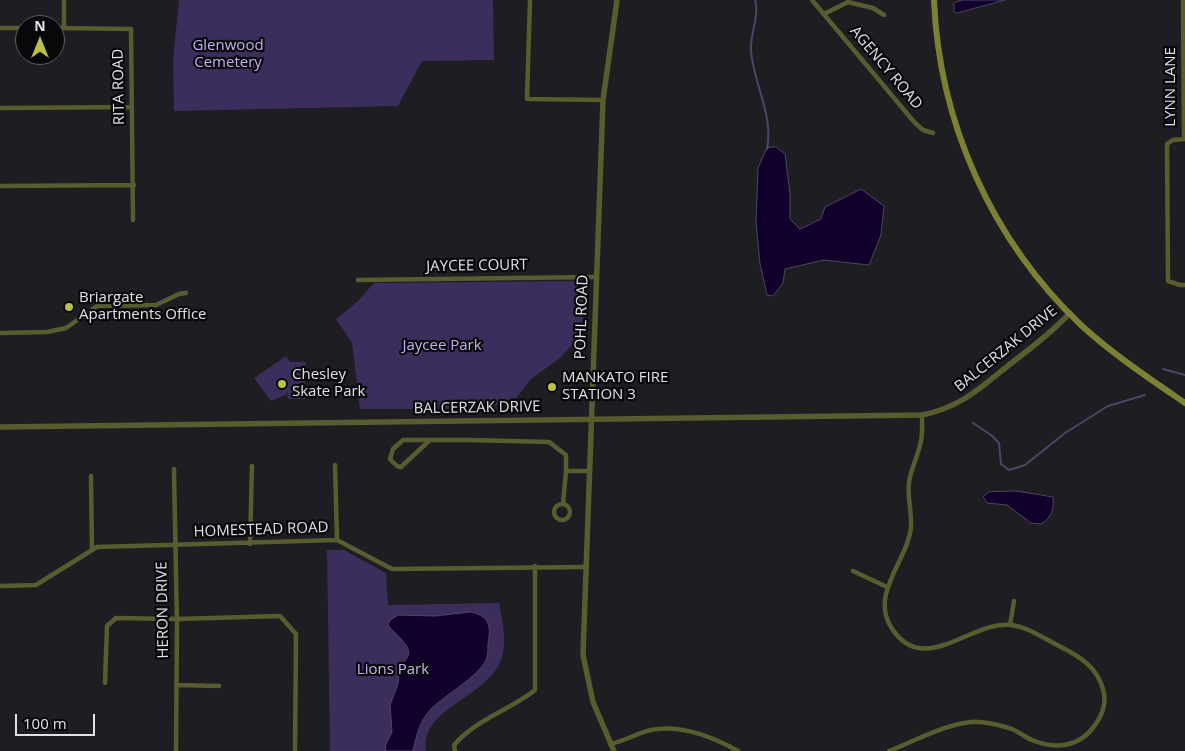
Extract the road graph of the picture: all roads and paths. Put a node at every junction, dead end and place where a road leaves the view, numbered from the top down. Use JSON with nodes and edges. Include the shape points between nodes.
{"nodes":[{"id":1,"x":64,"y":0,"type":"edge"},
{"id":2,"x":530,"y":0,"type":"edge"},
{"id":3,"x":617,"y":0,"type":"edge"},
{"id":4,"x":812,"y":0,"type":"edge"},
{"id":5,"x":934,"y":0,"type":"edge"},
{"id":6,"x":1183,"y":0,"type":"edge"},
{"id":7,"x":824,"y":14,"type":"junction"},
{"id":8,"x":64,"y":15,"type":"edge"},
{"id":9,"x":884,"y":15,"type":"dead end"},
{"id":10,"x":0,"y":28,"type":"edge"},
{"id":11,"x":15,"y":28,"type":"edge"},
{"id":12,"x":65,"y":28,"type":"edge"},
{"id":13,"x":602,"y":100,"type":"junction"},
{"id":14,"x":132,"y":107,"type":"junction"},
{"id":15,"x":0,"y":108,"type":"edge"},
{"id":16,"x":933,"y":133,"type":"dead end"},
{"id":17,"x":1184,"y":139,"type":"edge"},
{"id":18,"x":134,"y":185,"type":"junction"},
{"id":19,"x":0,"y":186,"type":"edge"},
{"id":20,"x":133,"y":220,"type":"dead end"},
{"id":21,"x":596,"y":277,"type":"junction"},
{"id":22,"x":358,"y":280,"type":"dead end"},
{"id":23,"x":1185,"y":285,"type":"edge"},
{"id":24,"x":186,"y":293,"type":"dead end"},
{"id":25,"x":1070,"y":313,"type":"junction"},
{"id":26,"x":0,"y":333,"type":"edge"},
{"id":27,"x":1185,"y":403,"type":"edge"},
{"id":28,"x":922,"y":415,"type":"junction"},
{"id":29,"x":590,"y":419,"type":"junction"},
{"id":30,"x":0,"y":426,"type":"edge"},
{"id":31,"x":430,"y":440,"type":"junction"},
{"id":32,"x":335,"y":464,"type":"dead end"},
{"id":33,"x":252,"y":466,"type":"dead end"},
{"id":34,"x":174,"y":469,"type":"dead end"},
{"id":35,"x":566,"y":471,"type":"junction"},
{"id":36,"x":588,"y":471,"type":"junction"},
{"id":37,"x":91,"y":476,"type":"dead end"},
{"id":38,"x":563,"y":504,"type":"dead end"},
{"id":39,"x":337,"y":540,"type":"junction"},
{"id":40,"x":250,"y":544,"type":"junction"},
{"id":41,"x":175,"y":546,"type":"junction"},
{"id":42,"x":92,"y":550,"type":"junction"},
{"id":43,"x":535,"y":566,"type":"junction"},
{"id":44,"x":586,"y":567,"type":"junction"},
{"id":45,"x":853,"y":571,"type":"dead end"},
{"id":46,"x":0,"y":586,"type":"edge"},
{"id":47,"x":887,"y":587,"type":"junction"},
{"id":48,"x":1014,"y":601,"type":"dead end"},
{"id":49,"x":176,"y":619,"type":"junction"},
{"id":50,"x":1010,"y":625,"type":"junction"},
{"id":51,"x":105,"y":683,"type":"dead end"},
{"id":52,"x":176,"y":685,"type":"junction"},
{"id":53,"x":219,"y":686,"type":"dead end"},
{"id":54,"x":610,"y":744,"type":"junction"},
{"id":55,"x":176,"y":751,"type":"edge"},
{"id":56,"x":295,"y":751,"type":"edge"},
{"id":57,"x":455,"y":751,"type":"edge"},
{"id":58,"x":614,"y":751,"type":"edge"},
{"id":59,"x":738,"y":751,"type":"edge"},
{"id":60,"x":889,"y":751,"type":"edge"}],
"edges":[{"from":1,"to":8,"type":"street"},
{"from":2,"to":13,"type":"street","via":[[527,98]]},
{"from":3,"to":13,"type":"street","name":"POHL ROAD"},
{"from":4,"to":7,"type":"street","name":"AGENCY ROAD"},
{"from":5,"to":25,"type":"main road","via":[[944,82],[971,168],[1015,247]]},
{"from":6,"to":17,"type":"street","name":"LYNN LANE"},
{"from":7,"to":9,"type":"street","name":"AGENCY ROAD","via":[[848,2],[872,8]]},
{"from":7,"to":16,"type":"street","name":"AGENCY ROAD","via":[[915,123]]},
{"from":10,"to":11,"type":"street"},
{"from":12,"to":14,"type":"street","name":"RITA ROAD","via":[[131,29]]},
{"from":13,"to":21,"type":"street","name":"POHL ROAD"},
{"from":14,"to":15,"type":"street"},
{"from":14,"to":18,"type":"street","name":"RITA ROAD"},
{"from":17,"to":23,"type":"street","name":"LYNN LANE","via":[[1166,144],[1168,281]]},
{"from":18,"to":19,"type":"street"},
{"from":18,"to":20,"type":"street","name":"RITA ROAD"},
{"from":21,"to":22,"type":"street","name":"JAYCEE COURT"},
{"from":21,"to":29,"type":"street","name":"POHL ROAD"},
{"from":24,"to":26,"type":"street","via":[[156,305],[97,306],[66,328],[47,332]]},
{"from":25,"to":27,"type":"main road","via":[[1120,357]]},
{"from":25,"to":28,"type":"street","name":"BALCERZAK DRIVE","via":[[1056,328],[965,400]]},
{"from":28,"to":29,"type":"street","name":"BALCERZAK DRIVE"},
{"from":28,"to":47,"type":"street","via":[[920,444],[909,482],[911,528],[900,562]]},
{"from":29,"to":30,"type":"street","name":"BALCERZAK DRIVE"},
{"from":29,"to":36,"type":"street","name":"POHL ROAD"},
{"from":31,"to":31,"type":"street","via":[[403,440],[393,449],[390,459],[401,467]]},
{"from":31,"to":35,"type":"street","via":[[549,442],[566,455]]},
{"from":32,"to":39,"type":"street"},
{"from":33,"to":40,"type":"street"},
{"from":34,"to":41,"type":"street","name":"HERON DRIVE"},
{"from":35,"to":36,"type":"street"},
{"from":35,"to":38,"type":"street"},
{"from":36,"to":44,"type":"street","name":"POHL ROAD"},
{"from":37,"to":42,"type":"street"},
{"from":39,"to":40,"type":"street","name":"HOMESTEAD ROAD"},
{"from":39,"to":43,"type":"street","name":"HOMESTEAD ROAD","via":[[392,569]]},
{"from":40,"to":41,"type":"street","name":"HOMESTEAD ROAD"},
{"from":41,"to":42,"type":"street","name":"HOMESTEAD ROAD","via":[[98,547]]},
{"from":41,"to":49,"type":"street","name":"HERON DRIVE"},
{"from":42,"to":46,"type":"street","name":"HOMESTEAD ROAD","via":[[36,585]]},
{"from":43,"to":44,"type":"street","name":"HOMESTEAD ROAD"},
{"from":43,"to":57,"type":"street","via":[[535,690],[462,736],[454,745]]},
{"from":44,"to":54,"type":"street","name":"POHL ROAD","via":[[583,656],[593,702]]},
{"from":45,"to":47,"type":"street"},
{"from":47,"to":50,"type":"street","via":[[885,605],[890,626],[900,640],[916,647],[933,648],[990,626]]},
{"from":48,"to":50,"type":"street"},
{"from":49,"to":51,"type":"street","via":[[116,618],[107,626]]},
{"from":49,"to":52,"type":"street","name":"HERON DRIVE"},
{"from":49,"to":56,"type":"street","via":[[280,616],[296,634]]},
{"from":50,"to":60,"type":"street","via":[[1030,630],[1067,650],[1086,662],[1100,678],[1106,697],[1102,715],[1091,730],[1072,744],[1050,746],[1013,730],[972,722],[950,726]]},
{"from":52,"to":53,"type":"street"},
{"from":52,"to":55,"type":"street","name":"HERON DRIVE"},
{"from":54,"to":58,"type":"street","name":"POHL ROAD"},
{"from":54,"to":59,"type":"street","via":[[651,730],[681,730]]}]}
